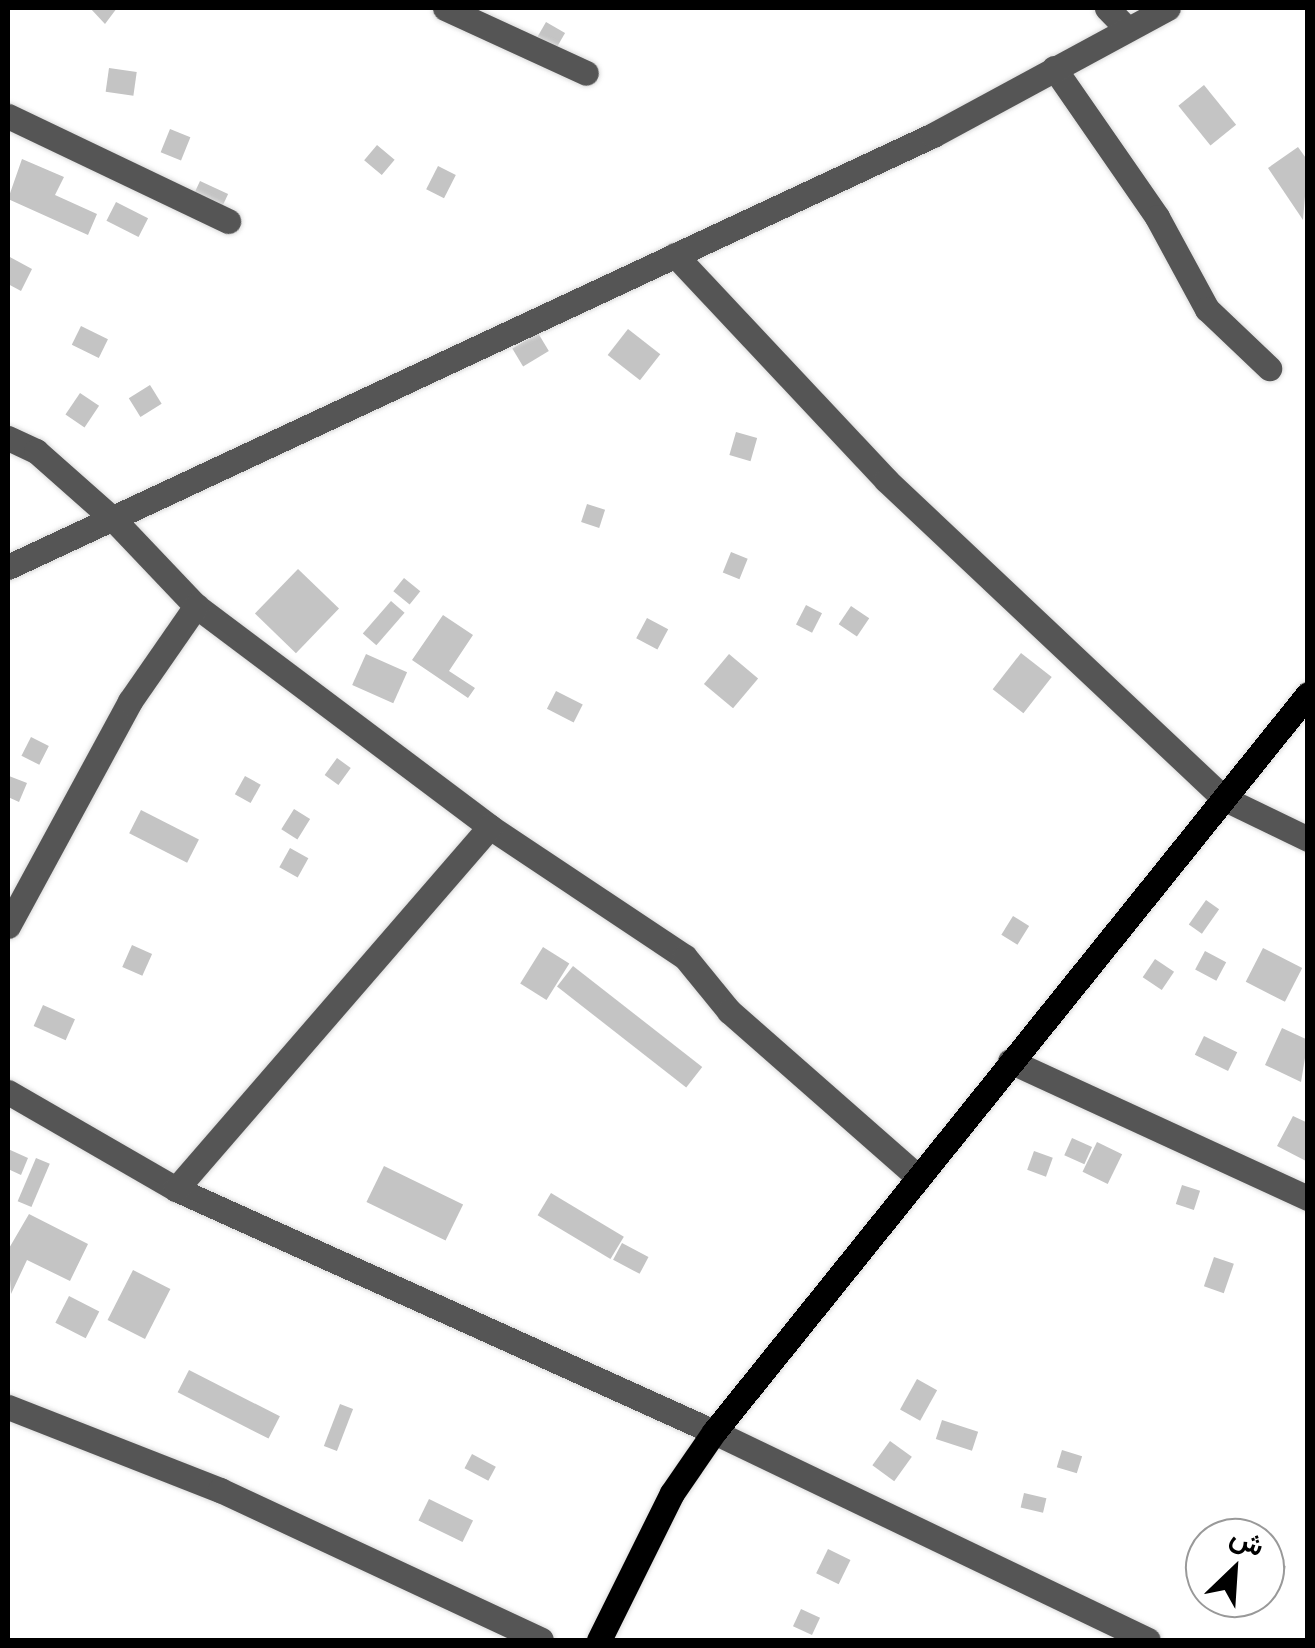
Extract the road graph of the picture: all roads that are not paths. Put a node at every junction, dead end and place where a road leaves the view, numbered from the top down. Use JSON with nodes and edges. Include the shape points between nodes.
{"nodes":[{"id":1,"x":445,"y":8,"type":"edge"},
{"id":2,"x":1107,"y":8,"type":"edge"},
{"id":3,"x":1168,"y":8,"type":"edge"},
{"id":4,"x":1127,"y":29,"type":"junction"},
{"id":5,"x":1054,"y":68,"type":"junction"},
{"id":6,"x":586,"y":73,"type":"dead end"},
{"id":7,"x":8,"y":116,"type":"edge"},
{"id":8,"x":228,"y":220,"type":"dead end"},
{"id":9,"x":675,"y":256,"type":"junction"},
{"id":10,"x":1270,"y":368,"type":"dead end"},
{"id":11,"x":8,"y":438,"type":"edge"},
{"id":12,"x":115,"y":520,"type":"junction"},
{"id":13,"x":8,"y":566,"type":"edge"},
{"id":14,"x":196,"y":606,"type":"junction"},
{"id":15,"x":1308,"y":694,"type":"edge"},
{"id":16,"x":1223,"y":798,"type":"junction"},
{"id":17,"x":490,"y":827,"type":"junction"},
{"id":18,"x":1308,"y":839,"type":"edge"},
{"id":19,"x":8,"y":926,"type":"edge"},
{"id":20,"x":1010,"y":1061,"type":"junction"},
{"id":21,"x":8,"y":1092,"type":"edge"},
{"id":22,"x":917,"y":1176,"type":"junction"},
{"id":23,"x":176,"y":1189,"type":"junction"},
{"id":24,"x":1308,"y":1198,"type":"edge"},
{"id":25,"x":8,"y":1406,"type":"edge"},
{"id":26,"x":714,"y":1432,"type":"junction"},
{"id":27,"x":542,"y":1640,"type":"edge"},
{"id":28,"x":599,"y":1640,"type":"edge"},
{"id":29,"x":1148,"y":1640,"type":"edge"}],
"edges":[{"from":1,"to":6,"type":"street"},
{"from":2,"to":4,"type":"street"},
{"from":3,"to":4,"type":"street"},
{"from":4,"to":5,"type":"street"},
{"from":5,"to":9,"type":"street","via":[[933,135]]},
{"from":5,"to":10,"type":"street","via":[[1156,217],[1206,309]]},
{"from":7,"to":8,"type":"street"},
{"from":9,"to":12,"type":"street"},
{"from":9,"to":16,"type":"street","via":[[886,480]]},
{"from":11,"to":12,"type":"street","via":[[36,451]]},
{"from":12,"to":13,"type":"street"},
{"from":12,"to":14,"type":"street"},
{"from":14,"to":17,"type":"street"},
{"from":14,"to":19,"type":"street","via":[[130,701]]},
{"from":15,"to":16,"type":"main road"},
{"from":16,"to":18,"type":"street"},
{"from":16,"to":20,"type":"main road"},
{"from":17,"to":22,"type":"street","via":[[685,957],[729,1010]]},
{"from":17,"to":23,"type":"street"},
{"from":20,"to":22,"type":"main road"},
{"from":20,"to":24,"type":"street"},
{"from":21,"to":23,"type":"street"},
{"from":22,"to":26,"type":"main road"},
{"from":23,"to":26,"type":"street"},
{"from":25,"to":27,"type":"street","via":[[220,1490]]},
{"from":26,"to":28,"type":"main road","via":[[672,1493]]},
{"from":26,"to":29,"type":"street"}]}
